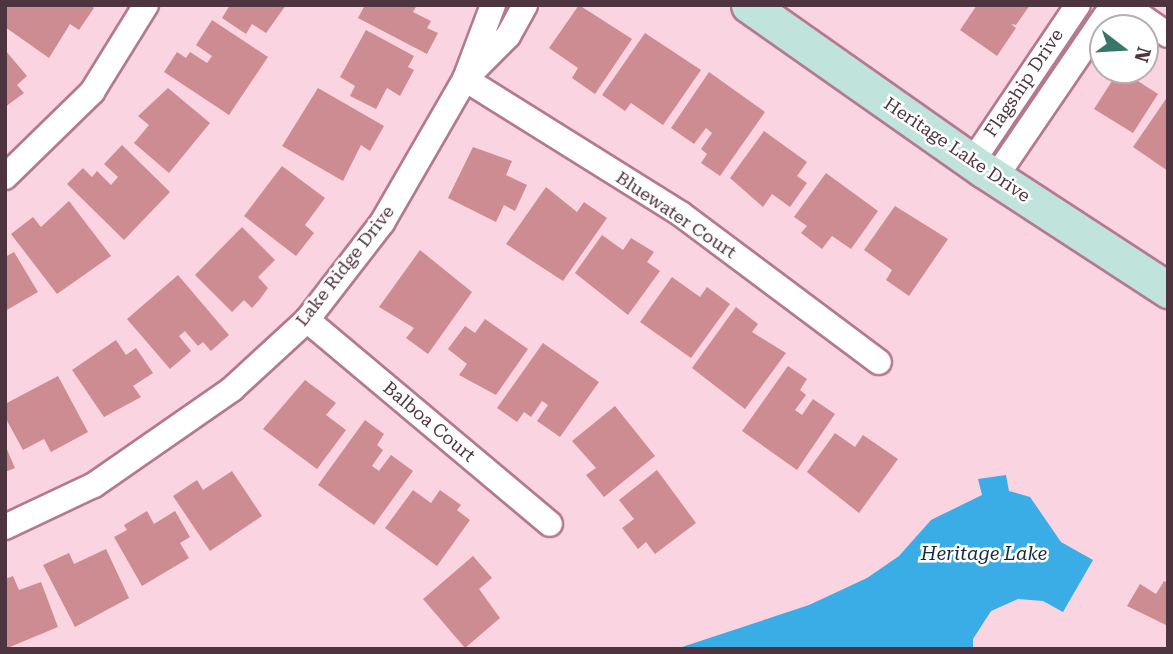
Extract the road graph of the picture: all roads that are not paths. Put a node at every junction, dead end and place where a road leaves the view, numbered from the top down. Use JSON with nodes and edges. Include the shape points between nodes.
{"nodes":[{"id":1,"x":146,"y":5,"type":"edge"},
{"id":2,"x":493,"y":5,"type":"edge"},
{"id":3,"x":525,"y":5,"type":"edge"},
{"id":4,"x":749,"y":5,"type":"edge"},
{"id":5,"x":1078,"y":5,"type":"edge"},
{"id":6,"x":1113,"y":5,"type":"edge"},
{"id":7,"x":1125,"y":5,"type":"edge"},
{"id":8,"x":1168,"y":35,"type":"edge"},
{"id":9,"x":465,"y":79,"type":"junction"},
{"id":10,"x":984,"y":170,"type":"junction"},
{"id":11,"x":5,"y":177,"type":"edge"},
{"id":12,"x":1168,"y":290,"type":"edge"},
{"id":13,"x":307,"y":320,"type":"junction"},
{"id":14,"x":879,"y":362,"type":"dead end"},
{"id":15,"x":551,"y":524,"type":"dead end"},
{"id":16,"x":5,"y":527,"type":"edge"}],
"edges":[{"from":1,"to":11,"type":"street","via":[[92,92]]},
{"from":2,"to":9,"type":"street","name":"Lake Ridge Drive"},
{"from":3,"to":9,"type":"street","name":"Lake Ridge Drive","via":[[508,36]]},
{"from":4,"to":10,"type":"street","name":"Heritage Lake Drive"},
{"from":5,"to":10,"type":"street","name":"Flagship Drive"},
{"from":6,"to":10,"type":"street","name":"Flagship Drive"},
{"from":7,"to":8,"type":"street"},
{"from":9,"to":13,"type":"street","name":"Lake Ridge Drive","via":[[382,223]]},
{"from":9,"to":14,"type":"street","name":"Bluewater Court","via":[[681,214]]},
{"from":10,"to":12,"type":"street","name":"Heritage Lake Drive"},
{"from":13,"to":15,"type":"street","name":"Balboa Court"},
{"from":13,"to":16,"type":"street","name":"Lake Ridge Drive","via":[[232,389],[94,485]]}]}
